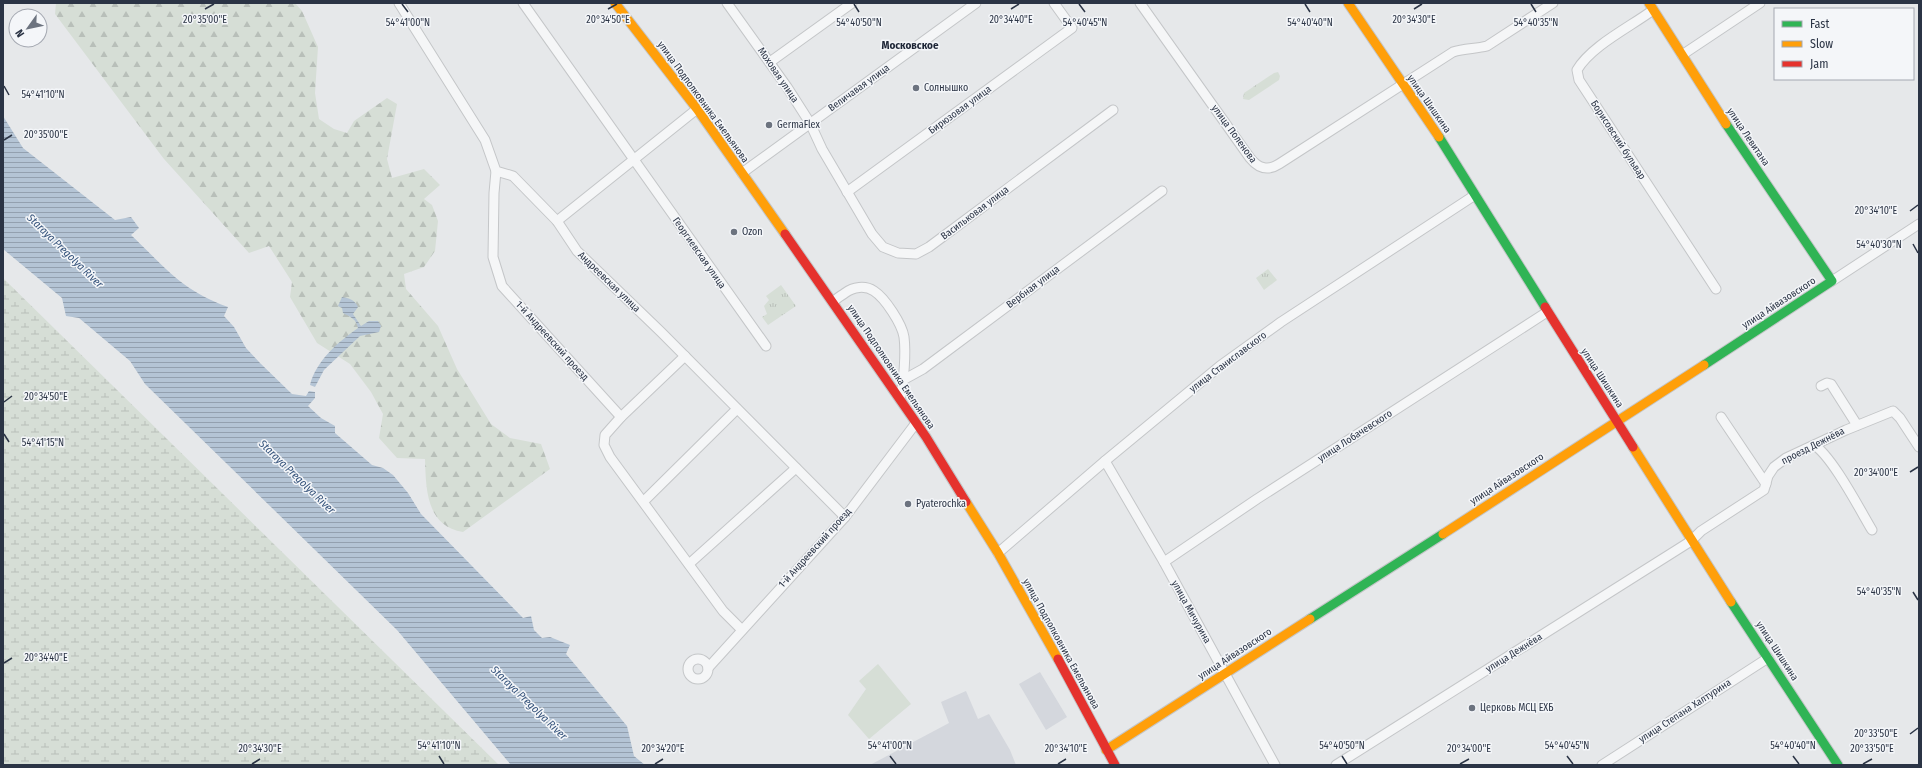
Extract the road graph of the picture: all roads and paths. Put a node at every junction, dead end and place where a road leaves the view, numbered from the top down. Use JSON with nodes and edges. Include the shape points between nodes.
{"nodes":[{"id":1,"x":399,"y":3,"type":"edge"},
{"id":2,"x":524,"y":3,"type":"edge"},
{"id":3,"x":615,"y":3,"type":"edge"},
{"id":4,"x":727,"y":3,"type":"edge"},
{"id":5,"x":852,"y":3,"type":"edge"},
{"id":6,"x":976,"y":3,"type":"edge"},
{"id":7,"x":1054,"y":3,"type":"edge"},
{"id":8,"x":1140,"y":3,"type":"edge"},
{"id":9,"x":1348,"y":3,"type":"edge"},
{"id":10,"x":1553,"y":3,"type":"edge"},
{"id":11,"x":1760,"y":3,"type":"edge"},
{"id":12,"x":1651,"y":7,"type":"edge"},
{"id":13,"x":1682,"y":55,"type":"junction"},
{"id":14,"x":770,"y":62,"type":"junction"},
{"id":15,"x":1402,"y":84,"type":"junction"},
{"id":16,"x":697,"y":109,"type":"junction"},
{"id":17,"x":1113,"y":110,"type":"dead end"},
{"id":18,"x":810,"y":123,"type":"junction"},
{"id":19,"x":633,"y":160,"type":"junction"},
{"id":20,"x":496,"y":171,"type":"junction"},
{"id":21,"x":742,"y":173,"type":"junction"},
{"id":22,"x":1162,"y":191,"type":"dead end"},
{"id":23,"x":847,"y":192,"type":"junction"},
{"id":24,"x":1475,"y":195,"type":"junction"},
{"id":25,"x":557,"y":221,"type":"junction"},
{"id":26,"x":1919,"y":224,"type":"edge"},
{"id":27,"x":1832,"y":281,"type":"junction"},
{"id":28,"x":1716,"y":289,"type":"dead end"},
{"id":29,"x":834,"y":302,"type":"junction"},
{"id":30,"x":1547,"y":312,"type":"junction"},
{"id":31,"x":766,"y":346,"type":"dead end"},
{"id":32,"x":685,"y":356,"type":"junction"},
{"id":33,"x":903,"y":380,"type":"junction"},
{"id":34,"x":1821,"y":386,"type":"dead end"},
{"id":35,"x":900,"y":398,"type":"junction"},
{"id":36,"x":738,"y":409,"type":"junction"},
{"id":37,"x":621,"y":417,"type":"junction"},
{"id":38,"x":1721,"y":417,"type":"dead end"},
{"id":39,"x":1617,"y":422,"type":"junction"},
{"id":40,"x":916,"y":423,"type":"junction"},
{"id":41,"x":1857,"y":425,"type":"junction"},
{"id":42,"x":1814,"y":445,"type":"junction"},
{"id":43,"x":1919,"y":447,"type":"edge"},
{"id":44,"x":1105,"y":461,"type":"junction"},
{"id":45,"x":796,"y":468,"type":"junction"},
{"id":46,"x":1766,"y":484,"type":"junction"},
{"id":47,"x":644,"y":501,"type":"junction"},
{"id":48,"x":845,"y":517,"type":"junction"},
{"id":49,"x":1872,"y":530,"type":"dead end"},
{"id":50,"x":1691,"y":541,"type":"junction"},
{"id":51,"x":998,"y":553,"type":"junction"},
{"id":52,"x":1164,"y":562,"type":"junction"},
{"id":53,"x":689,"y":564,"type":"junction"},
{"id":54,"x":742,"y":630,"type":"junction"},
{"id":55,"x":1768,"y":658,"type":"junction"},
{"id":56,"x":708,"y":668,"type":"dead end"},
{"id":57,"x":1225,"y":674,"type":"junction"},
{"id":58,"x":1106,"y":750,"type":"junction"},
{"id":59,"x":1115,"y":765,"type":"edge"},
{"id":60,"x":1275,"y":765,"type":"edge"},
{"id":61,"x":1336,"y":765,"type":"edge"},
{"id":62,"x":1602,"y":765,"type":"edge"},
{"id":63,"x":1838,"y":765,"type":"edge"}],
"edges":[{"from":1,"to":20,"type":"street","via":[[485,140]]},
{"from":2,"to":19,"type":"street","name":"Георгиевская улица"},
{"from":3,"to":16,"type":"street","name":"улица Подполковника Емельянова"},
{"from":4,"to":14,"type":"street","name":"Моховая улица"},
{"from":5,"to":14,"type":"street"},
{"from":6,"to":18,"type":"street","name":"Величавая улица"},
{"from":7,"to":23,"type":"street","name":"Бирюзовая улица","via":[[1072,28]]},
{"from":8,"to":15,"type":"street","name":"улица Поленова","via":[[1250,158],[1262,168],[1272,168],[1280,164]]},
{"from":9,"to":15,"type":"street","name":"улица Шишкина"},
{"from":10,"to":15,"type":"street","via":[[1487,46],[1453,52]]},
{"from":11,"to":13,"type":"street"},
{"from":12,"to":13,"type":"street","name":"улица Левитана"},
{"from":12,"to":28,"type":"street","name":"Борисовский бульвар","via":[[1582,62],[1577,70],[1579,80]]},
{"from":13,"to":27,"type":"street","name":"улица Левитана"},
{"from":14,"to":18,"type":"street","name":"Моховая улица"},
{"from":15,"to":24,"type":"street","name":"улица Шишкина"},
{"from":16,"to":19,"type":"street"},
{"from":16,"to":21,"type":"street","name":"улица Подполковника Емельянова"},
{"from":17,"to":23,"type":"street","name":"Васильковая улица","via":[[929,247],[916,254],[898,253],[883,247],[872,234]]},
{"from":18,"to":21,"type":"street","name":"Величавая улица"},
{"from":18,"to":23,"type":"street","name":"Моховая улица"},
{"from":19,"to":25,"type":"street"},
{"from":19,"to":31,"type":"street","name":"Георгиевская улица"},
{"from":20,"to":25,"type":"street","name":"Андреевская улица","via":[[513,176]]},
{"from":20,"to":37,"type":"street","name":"1-й Андреевский проезд","via":[[493,257],[502,286]]},
{"from":21,"to":29,"type":"street","name":"улица Подполковника Емельянова"},
{"from":22,"to":33,"type":"street","name":"Вербная улица","via":[[923,369]]},
{"from":24,"to":30,"type":"street","name":"улица Шишкина"},
{"from":24,"to":44,"type":"street","name":"улица Станиславского","via":[[1287,318],[1220,366]]},
{"from":25,"to":32,"type":"street","name":"Андреевская улица","via":[[577,251]]},
{"from":26,"to":27,"type":"street","name":"улица Айвазовского"},
{"from":27,"to":39,"type":"street","name":"улица Айвазовского"},
{"from":29,"to":33,"type":"street","via":[[850,290],[863,287],[874,291],[885,303],[898,321],[904,336]]},
{"from":29,"to":35,"type":"street","name":"улица Подполковника Емельянова"},
{"from":30,"to":39,"type":"street","name":"улица Шишкина"},
{"from":30,"to":52,"type":"street","name":"улица Лобачевского"},
{"from":32,"to":36,"type":"street","name":"Андреевская улица"},
{"from":32,"to":37,"type":"street"},
{"from":33,"to":35,"type":"street"},
{"from":34,"to":41,"type":"street","via":[[1831,384]]},
{"from":35,"to":40,"type":"street","name":"улица Подполковника Емельянова"},
{"from":36,"to":45,"type":"street","name":"Андреевская улица"},
{"from":36,"to":47,"type":"street"},
{"from":37,"to":47,"type":"street","via":[[605,435],[604,444],[610,457]]},
{"from":38,"to":46,"type":"street"},
{"from":39,"to":50,"type":"street","name":"улица Шишкина"},
{"from":39,"to":57,"type":"street","name":"улица Айвазовского"},
{"from":40,"to":48,"type":"street","name":"1-й Андреевский проезд"},
{"from":40,"to":51,"type":"street","name":"улица Подполковника Емельянова"},
{"from":41,"to":42,"type":"street","name":"проезд Дежнёва"},
{"from":41,"to":43,"type":"street","name":"проезд Дежнёва","via":[[1893,411]]},
{"from":42,"to":46,"type":"street","name":"проезд Дежнёва","via":[[1786,458],[1774,467]]},
{"from":42,"to":49,"type":"street","via":[[1820,448],[1831,464]]},
{"from":44,"to":51,"type":"street","name":"улица Станиславского"},
{"from":44,"to":52,"type":"street","name":"улица Мичурина"},
{"from":45,"to":48,"type":"street","name":"Андреевская улица"},
{"from":45,"to":53,"type":"street"},
{"from":46,"to":50,"type":"street","name":"проезд Дежнёва","via":[[1764,490],[1701,531]]},
{"from":47,"to":53,"type":"street"},
{"from":48,"to":54,"type":"street","name":"1-й Андреевский проезд"},
{"from":50,"to":55,"type":"street","name":"улица Шишкина"},
{"from":50,"to":61,"type":"street","name":"улица Дежнёва"},
{"from":51,"to":58,"type":"street","name":"улица Подполковника Емельянова"},
{"from":52,"to":57,"type":"street","name":"улица Мичурина"},
{"from":53,"to":54,"type":"street","via":[[723,611]]},
{"from":54,"to":56,"type":"street","name":"1-й Андреевский проезд"},
{"from":55,"to":62,"type":"street","name":"улица Степана Халтурина"},
{"from":55,"to":63,"type":"street","name":"улица Шишкина"},
{"from":57,"to":58,"type":"street","name":"улица Айвазовского"},
{"from":57,"to":60,"type":"street","name":"улица Мичурина"},
{"from":58,"to":59,"type":"street","name":"улица Подполковника Емельянова"}]}
